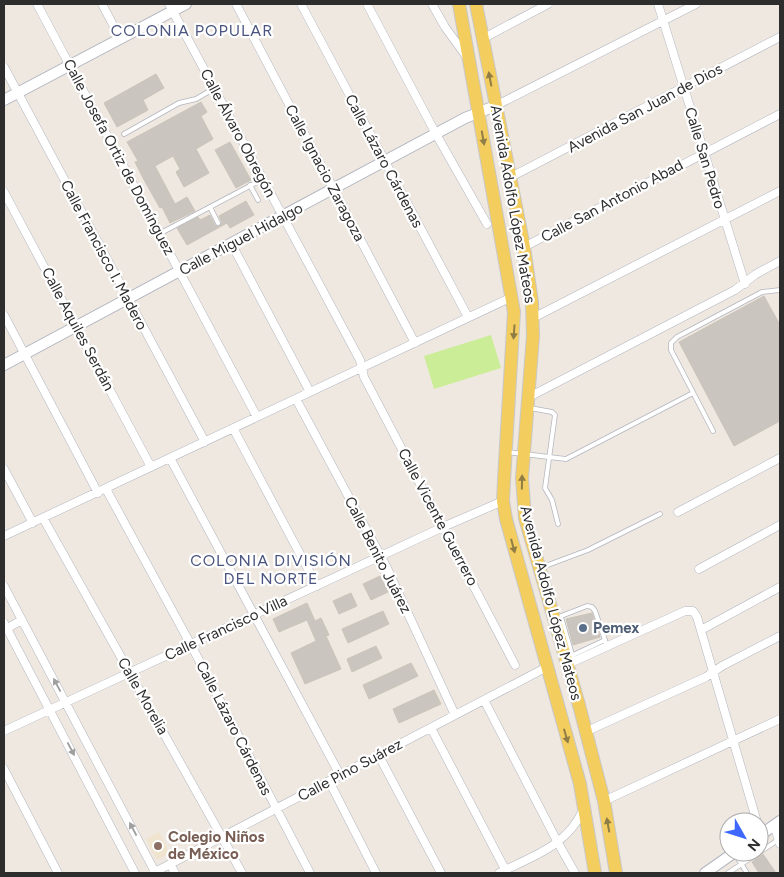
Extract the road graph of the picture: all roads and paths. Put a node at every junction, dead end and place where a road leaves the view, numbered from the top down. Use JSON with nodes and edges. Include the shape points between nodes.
{"nodes":[{"id":1,"x":37,"y":4,"type":"edge"},
{"id":2,"x":102,"y":4,"type":"edge"},
{"id":3,"x":186,"y":4,"type":"edge"},
{"id":4,"x":236,"y":4,"type":"edge"},
{"id":5,"x":301,"y":4,"type":"edge"},
{"id":6,"x":367,"y":4,"type":"edge"},
{"id":7,"x":432,"y":4,"type":"edge"},
{"id":8,"x":459,"y":4,"type":"edge"},
{"id":9,"x":476,"y":4,"type":"edge"},
{"id":10,"x":548,"y":4,"type":"edge"},
{"id":11,"x":658,"y":4,"type":"edge"},
{"id":12,"x":696,"y":4,"type":"edge"},
{"id":13,"x":171,"y":7,"type":"edge"},
{"id":14,"x":662,"y":20,"type":"junction"},
{"id":15,"x":780,"y":37,"type":"edge"},
{"id":16,"x":120,"y":38,"type":"junction"},
{"id":17,"x":482,"y":40,"type":"junction"},
{"id":18,"x":469,"y":60,"type":"junction"},
{"id":19,"x":69,"y":65,"type":"junction"},
{"id":20,"x":4,"y":67,"type":"edge"},
{"id":21,"x":215,"y":88,"type":"junction"},
{"id":22,"x":683,"y":88,"type":"junction"},
{"id":23,"x":17,"y":92,"type":"junction"},
{"id":24,"x":4,"y":100,"type":"edge"},
{"id":25,"x":495,"y":106,"type":"junction"},
{"id":26,"x":478,"y":112,"type":"junction"},
{"id":27,"x":780,"y":114,"type":"edge"},
{"id":28,"x":124,"y":134,"type":"dead end"},
{"id":29,"x":436,"y":134,"type":"junction"},
{"id":30,"x":704,"y":153,"type":"junction"},
{"id":31,"x":384,"y":162,"type":"junction"},
{"id":32,"x":509,"y":178,"type":"junction"},
{"id":33,"x":263,"y":179,"type":"junction"},
{"id":34,"x":250,"y":185,"type":"junction"},
{"id":35,"x":333,"y":189,"type":"junction"},
{"id":36,"x":780,"y":191,"type":"edge"},
{"id":37,"x":4,"y":192,"type":"edge"},
{"id":38,"x":258,"y":200,"type":"dead end"},
{"id":39,"x":210,"y":207,"type":"junction"},
{"id":40,"x":283,"y":216,"type":"junction"},
{"id":41,"x":723,"y":219,"type":"junction"},
{"id":42,"x":218,"y":223,"type":"dead end"},
{"id":43,"x":486,"y":224,"type":"dead end"},
{"id":44,"x":159,"y":234,"type":"junction"},
{"id":45,"x":232,"y":243,"type":"junction"},
{"id":46,"x":524,"y":247,"type":"junction"},
{"id":47,"x":780,"y":261,"type":"edge"},
{"id":48,"x":179,"y":272,"type":"junction"},
{"id":49,"x":744,"y":284,"type":"junction"},
{"id":50,"x":780,"y":290,"type":"edge"},
{"id":51,"x":512,"y":297,"type":"junction"},
{"id":52,"x":127,"y":298,"type":"junction"},
{"id":53,"x":4,"y":315,"type":"edge"},
{"id":54,"x":468,"y":317,"type":"junction"},
{"id":55,"x":533,"y":318,"type":"junction"},
{"id":56,"x":76,"y":326,"type":"junction"},
{"id":57,"x":415,"y":343,"type":"junction"},
{"id":58,"x":24,"y":354,"type":"junction"},
{"id":59,"x":4,"y":365,"type":"edge"},
{"id":60,"x":362,"y":368,"type":"junction"},
{"id":61,"x":310,"y":392,"type":"junction"},
{"id":62,"x":693,"y":393,"type":"junction"},
{"id":63,"x":296,"y":399,"type":"junction"},
{"id":64,"x":528,"y":402,"type":"junction"},
{"id":65,"x":257,"y":417,"type":"junction"},
{"id":66,"x":232,"y":428,"type":"junction"},
{"id":67,"x":713,"y":431,"type":"dead end"},
{"id":68,"x":205,"y":442,"type":"junction"},
{"id":69,"x":506,"y":452,"type":"junction"},
{"id":70,"x":524,"y":454,"type":"junction"},
{"id":71,"x":170,"y":458,"type":"junction"},
{"id":72,"x":548,"y":458,"type":"junction"},
{"id":73,"x":780,"y":458,"type":"edge"},
{"id":74,"x":150,"y":467,"type":"junction"},
{"id":75,"x":4,"y":469,"type":"edge"},
{"id":76,"x":102,"y":491,"type":"junction"},
{"id":77,"x":503,"y":501,"type":"junction"},
{"id":78,"x":678,"y":512,"type":"dead end"},
{"id":79,"x":660,"y":514,"type":"dead end"},
{"id":80,"x":43,"y":518,"type":"junction"},
{"id":81,"x":32,"y":523,"type":"junction"},
{"id":82,"x":558,"y":524,"type":"dead end"},
{"id":83,"x":780,"y":525,"type":"edge"},
{"id":84,"x":443,"y":527,"type":"junction"},
{"id":85,"x":4,"y":536,"type":"edge"},
{"id":86,"x":382,"y":557,"type":"junction"},
{"id":87,"x":538,"y":568,"type":"junction"},
{"id":88,"x":698,"y":569,"type":"dead end"},
{"id":89,"x":4,"y":586,"type":"edge"},
{"id":90,"x":317,"y":586,"type":"junction"},
{"id":91,"x":780,"y":587,"type":"edge"},
{"id":92,"x":254,"y":616,"type":"junction"},
{"id":93,"x":557,"y":618,"type":"junction"},
{"id":94,"x":22,"y":620,"type":"junction"},
{"id":95,"x":5,"y":627,"type":"edge"},
{"id":96,"x":701,"y":630,"type":"junction"},
{"id":97,"x":780,"y":636,"type":"edge"},
{"id":98,"x":606,"y":643,"type":"junction"},
{"id":99,"x":191,"y":645,"type":"junction"},
{"id":100,"x":569,"y":660,"type":"junction"},
{"id":101,"x":515,"y":665,"type":"dead end"},
{"id":102,"x":547,"y":667,"type":"junction"},
{"id":103,"x":713,"y":672,"type":"junction"},
{"id":104,"x":130,"y":673,"type":"junction"},
{"id":105,"x":484,"y":700,"type":"junction"},
{"id":106,"x":66,"y":702,"type":"junction"},
{"id":107,"x":579,"y":705,"type":"junction"},
{"id":108,"x":50,"y":710,"type":"junction"},
{"id":109,"x":559,"y":712,"type":"junction"},
{"id":110,"x":455,"y":715,"type":"junction"},
{"id":111,"x":780,"y":719,"type":"edge"},
{"id":112,"x":430,"y":728,"type":"junction"},
{"id":113,"x":4,"y":731,"type":"edge"},
{"id":114,"x":585,"y":732,"type":"junction"},
{"id":115,"x":733,"y":740,"type":"junction"},
{"id":116,"x":378,"y":754,"type":"junction"},
{"id":117,"x":4,"y":769,"type":"edge"},
{"id":118,"x":340,"y":775,"type":"junction"},
{"id":119,"x":329,"y":781,"type":"junction"},
{"id":120,"x":604,"y":802,"type":"junction"},
{"id":121,"x":584,"y":807,"type":"junction"},
{"id":122,"x":276,"y":809,"type":"junction"},
{"id":123,"x":754,"y":812,"type":"edge"},
{"id":124,"x":777,"y":823,"type":"edge"},
{"id":125,"x":223,"y":836,"type":"junction"},
{"id":126,"x":779,"y":842,"type":"edge"},
{"id":127,"x":558,"y":843,"type":"junction"},
{"id":128,"x":721,"y":862,"type":"edge"},
{"id":129,"x":170,"y":864,"type":"junction"},
{"id":130,"x":741,"y":864,"type":"junction"},
{"id":131,"x":504,"y":872,"type":"edge"},
{"id":132,"x":58,"y":873,"type":"edge"},
{"id":133,"x":136,"y":873,"type":"edge"},
{"id":134,"x":154,"y":873,"type":"edge"},
{"id":135,"x":175,"y":873,"type":"edge"},
{"id":136,"x":242,"y":873,"type":"edge"},
{"id":137,"x":310,"y":873,"type":"edge"},
{"id":138,"x":376,"y":873,"type":"edge"},
{"id":139,"x":441,"y":873,"type":"edge"},
{"id":140,"x":575,"y":873,"type":"edge"},
{"id":141,"x":595,"y":873,"type":"edge"},
{"id":142,"x":616,"y":873,"type":"edge"},
{"id":143,"x":707,"y":873,"type":"edge"},
{"id":144,"x":728,"y":873,"type":"edge"},
{"id":145,"x":747,"y":873,"type":"edge"}],
"edges":[{"from":1,"to":19,"type":"street","name":"Calle Josefa Ortiz de Domínguez"},
{"from":2,"to":16,"type":"street"},
{"from":3,"to":13,"type":"street"},
{"from":4,"to":35,"type":"street","name":"Calle Ignacio Zaragoza"},
{"from":5,"to":31,"type":"street","name":"Calle Lázaro Cárdenas"},
{"from":6,"to":29,"type":"street"},
{"from":7,"to":18,"type":"street"},
{"from":8,"to":18,"type":"main road","name":"Avenida Adolfo López Mateos"},
{"from":9,"to":17,"type":"main road","name":"Avenida Adolfo López Mateos"},
{"from":10,"to":17,"type":"street"},
{"from":11,"to":14,"type":"street","name":"Calle San Pedro"},
{"from":12,"to":14,"type":"street"},
{"from":13,"to":16,"type":"street"},
{"from":13,"to":21,"type":"street","name":"Calle Álvaro Obregón"},
{"from":14,"to":22,"type":"street","name":"Calle San Pedro"},
{"from":14,"to":25,"type":"street"},
{"from":15,"to":22,"type":"street","name":"Avenida San Juan de Dios"},
{"from":16,"to":19,"type":"street"},
{"from":25,"to":17,"type":"main road","name":"Avenida Adolfo López Mateos","one_way":true},
{"from":18,"to":26,"type":"main road","name":"Avenida Adolfo López Mateos"},
{"from":19,"to":23,"type":"street"},
{"from":19,"to":44,"type":"street","name":"Calle Josefa Ortiz de Domínguez"},
{"from":20,"to":23,"type":"street","name":"Calle Francisco I. Madero"},
{"from":21,"to":28,"type":"lane","via":[[196,99],[179,103]]},
{"from":21,"to":33,"type":"street","name":"Calle Álvaro Obregón"},
{"from":22,"to":30,"type":"street","name":"Calle San Pedro"},
{"from":22,"to":32,"type":"street","name":"Avenida San Juan de Dios"},
{"from":23,"to":24,"type":"street"},
{"from":23,"to":52,"type":"street","name":"Calle Francisco I. Madero"},
{"from":25,"to":26,"type":"street","name":"Calle Miguel Hidalgo"},
{"from":25,"to":32,"type":"main road","name":"Avenida Adolfo López Mateos"},
{"from":26,"to":29,"type":"street","name":"Calle Miguel Hidalgo"},
{"from":26,"to":51,"type":"main road","name":"Avenida Adolfo López Mateos","one_way":true},
{"from":27,"to":30,"type":"street","name":"Calle San Antonio Abad"},
{"from":29,"to":31,"type":"street","name":"Calle Miguel Hidalgo"},
{"from":29,"to":43,"type":"street"},
{"from":30,"to":41,"type":"street","name":"Calle San Pedro"},
{"from":30,"to":46,"type":"street","name":"Calle San Antonio Abad"},
{"from":31,"to":35,"type":"street","name":"Calle Miguel Hidalgo"},
{"from":31,"to":54,"type":"street","name":"Calle Lázaro Cárdenas"},
{"from":32,"to":46,"type":"main road","name":"Avenida Adolfo López Mateos"},
{"from":33,"to":34,"type":"lane"},
{"from":33,"to":40,"type":"street","name":"Calle Álvaro Obregón"},
{"from":34,"to":38,"type":"lane"},
{"from":34,"to":39,"type":"lane"},
{"from":35,"to":40,"type":"street","name":"Calle Miguel Hidalgo"},
{"from":35,"to":57,"type":"street","name":"Calle Ignacio Zaragoza"},
{"from":36,"to":41,"type":"street"},
{"from":37,"to":56,"type":"street","name":"Calle Aquiles Serdán"},
{"from":39,"to":42,"type":"lane"},
{"from":39,"to":44,"type":"lane"},
{"from":40,"to":45,"type":"street","name":"Calle Miguel Hidalgo"},
{"from":40,"to":60,"type":"street","name":"Calle Álvaro Obregón"},
{"from":41,"to":49,"type":"street","name":"Calle San Pedro"},
{"from":41,"to":55,"type":"street"},
{"from":44,"to":48,"type":"street","name":"Calle Josefa Ortiz de Domínguez"},
{"from":45,"to":48,"type":"street","name":"Calle Miguel Hidalgo"},
{"from":45,"to":61,"type":"street"},
{"from":46,"to":55,"type":"main road","name":"Avenida Adolfo López Mateos"},
{"from":47,"to":49,"type":"street"},
{"from":48,"to":52,"type":"street","name":"Calle Miguel Hidalgo"},
{"from":48,"to":65,"type":"street","name":"Calle Josefa Ortiz de Domínguez"},
{"from":49,"to":64,"type":"street"},
{"from":50,"to":62,"type":"lane","via":[[762,292],[673,340],[671,350]]},
{"from":51,"to":54,"type":"street"},
{"from":51,"to":69,"type":"main road","name":"Avenida Adolfo López Mateos","one_way":true,"via":[[515,324]]},
{"from":52,"to":56,"type":"street","name":"Calle Miguel Hidalgo"},
{"from":52,"to":68,"type":"street","name":"Calle Francisco I. Madero"},
{"from":53,"to":58,"type":"street","name":"Calle Lázaro Cárdenas"},
{"from":54,"to":57,"type":"street"},
{"from":55,"to":64,"type":"main road","name":"Avenida Adolfo López Mateos"},
{"from":56,"to":58,"type":"street","name":"Calle Miguel Hidalgo"},
{"from":56,"to":74,"type":"street","name":"Calle Aquiles Serdán"},
{"from":57,"to":60,"type":"street"},
{"from":58,"to":59,"type":"street","name":"Calle Miguel Hidalgo"},
{"from":58,"to":76,"type":"street","name":"Calle Lázaro Cárdenas"},
{"from":60,"to":61,"type":"street"},
{"from":60,"to":84,"type":"street","name":"Calle Vicente Guerrero"},
{"from":61,"to":63,"type":"street"},
{"from":62,"to":67,"type":"lane"},
{"from":62,"to":72,"type":"lane","via":[[568,458]]},
{"from":63,"to":65,"type":"street"},
{"from":63,"to":86,"type":"street","name":"Calle Benito Juárez"},
{"from":64,"to":70,"type":"main road","name":"Avenida Adolfo López Mateos"},
{"from":64,"to":72,"type":"lane","via":[[556,415]]},
{"from":65,"to":66,"type":"street"},
{"from":66,"to":68,"type":"street"},
{"from":66,"to":90,"type":"street"},
{"from":68,"to":71,"type":"street"},
{"from":69,"to":70,"type":"lane"},
{"from":69,"to":77,"type":"main road","name":"Avenida Adolfo López Mateos"},
{"from":70,"to":72,"type":"lane"},
{"from":87,"to":70,"type":"main road","name":"Avenida Adolfo López Mateos","one_way":true,"via":[[522,501]]},
{"from":71,"to":74,"type":"street"},
{"from":71,"to":92,"type":"street"},
{"from":72,"to":82,"type":"lane","via":[[545,488],[552,500]]},
{"from":73,"to":78,"type":"street"},
{"from":74,"to":76,"type":"street"},
{"from":75,"to":81,"type":"street"},
{"from":76,"to":80,"type":"street"},
{"from":76,"to":99,"type":"street","name":"Calle Lázaro Cárdenas"},
{"from":77,"to":84,"type":"street","name":"Calle Francisco Villa"},
{"from":77,"to":102,"type":"main road","name":"Avenida Adolfo López Mateos","one_way":true},
{"from":79,"to":87,"type":"lane","via":[[588,550]]},
{"from":80,"to":81,"type":"street"},
{"from":80,"to":104,"type":"street","name":"Calle Morelia"},
{"from":81,"to":85,"type":"street"},
{"from":83,"to":88,"type":"street"},
{"from":84,"to":86,"type":"street","name":"Calle Francisco Villa"},
{"from":84,"to":101,"type":"street","name":"Calle Vicente Guerrero"},
{"from":86,"to":90,"type":"street","name":"Calle Francisco Villa"},
{"from":86,"to":110,"type":"street","name":"Calle Benito Juárez"},
{"from":87,"to":93,"type":"main road","name":"Avenida Adolfo López Mateos"},
{"from":89,"to":94,"type":"street"},
{"from":90,"to":92,"type":"street","name":"Calle Francisco Villa"},
{"from":91,"to":96,"type":"street"},
{"from":92,"to":99,"type":"street","name":"Calle Francisco Villa"},
{"from":92,"to":118,"type":"street"},
{"from":93,"to":98,"type":"lane","via":[[592,607]]},
{"from":93,"to":100,"type":"main road","name":"Avenida Adolfo López Mateos"},
{"from":94,"to":95,"type":"street"},
{"from":106,"to":94,"type":"street","one_way":true},
{"from":95,"to":108,"type":"street"},
{"from":96,"to":98,"type":"street","via":[[697,617],[692,611],[686,611]]},
{"from":96,"to":103,"type":"street"},
{"from":97,"to":103,"type":"street"},
{"from":98,"to":100,"type":"street"},
{"from":99,"to":104,"type":"street","name":"Calle Francisco Villa"},
{"from":99,"to":122,"type":"street","name":"Calle Lázaro Cárdenas"},
{"from":100,"to":107,"type":"main road","name":"Avenida Adolfo López Mateos"},
{"from":102,"to":105,"type":"street","name":"Calle Pino Suárez"},
{"from":102,"to":109,"type":"main road","name":"Avenida Adolfo López Mateos"},
{"from":103,"to":114,"type":"street"},
{"from":103,"to":115,"type":"street"},
{"from":104,"to":106,"type":"street","name":"Calle Francisco Villa"},
{"from":104,"to":125,"type":"street","name":"Calle Morelia"},
{"from":105,"to":110,"type":"street","name":"Calle Pino Suárez"},
{"from":105,"to":127,"type":"street"},
{"from":106,"to":108,"type":"street","name":"Calle Francisco Villa"},
{"from":134,"to":106,"type":"street","one_way":true},
{"from":107,"to":109,"type":"main road"},
{"from":107,"to":114,"type":"main road","name":"Avenida Adolfo López Mateos"},
{"from":108,"to":113,"type":"street","name":"Calle Francisco Villa"},
{"from":108,"to":133,"type":"street","one_way":true},
{"from":109,"to":121,"type":"main road","name":"Avenida Adolfo López Mateos","one_way":true},
{"from":110,"to":112,"type":"street","name":"Calle Pino Suárez"},
{"from":111,"to":115,"type":"street"},
{"from":112,"to":116,"type":"street","name":"Calle Pino Suárez"},
{"from":112,"to":131,"type":"street"},
{"from":114,"to":120,"type":"main road","name":"Avenida Adolfo López Mateos"},
{"from":115,"to":120,"type":"street"},
{"from":115,"to":123,"type":"street"},
{"from":116,"to":118,"type":"street","name":"Calle Pino Suárez"},
{"from":116,"to":139,"type":"street"},
{"from":117,"to":132,"type":"street"},
{"from":118,"to":119,"type":"street","name":"Calle Pino Suárez"},
{"from":119,"to":122,"type":"street","name":"Calle Pino Suárez"},
{"from":119,"to":138,"type":"street"},
{"from":142,"to":120,"type":"main road","name":"Avenida Adolfo López Mateos","one_way":true},
{"from":121,"to":127,"type":"street","via":[[572,830]]},
{"from":121,"to":141,"type":"main road","name":"Avenida Adolfo López Mateos"},
{"from":122,"to":125,"type":"street","name":"Calle Pino Suárez"},
{"from":122,"to":137,"type":"street","name":"Calle Lázaro Cárdenas"},
{"from":124,"to":126,"type":"street"},
{"from":125,"to":129,"type":"street","name":"Calle Pino Suárez"},
{"from":125,"to":136,"type":"street","name":"Calle Morelia"},
{"from":126,"to":130,"type":"lane"},
{"from":127,"to":131,"type":"street"},
{"from":127,"to":140,"type":"street"},
{"from":128,"to":143,"type":"street"},
{"from":129,"to":134,"type":"street","name":"Calle Pino Suárez"},
{"from":129,"to":135,"type":"street"},
{"from":130,"to":144,"type":"lane"},
{"from":130,"to":145,"type":"lane"}]}
